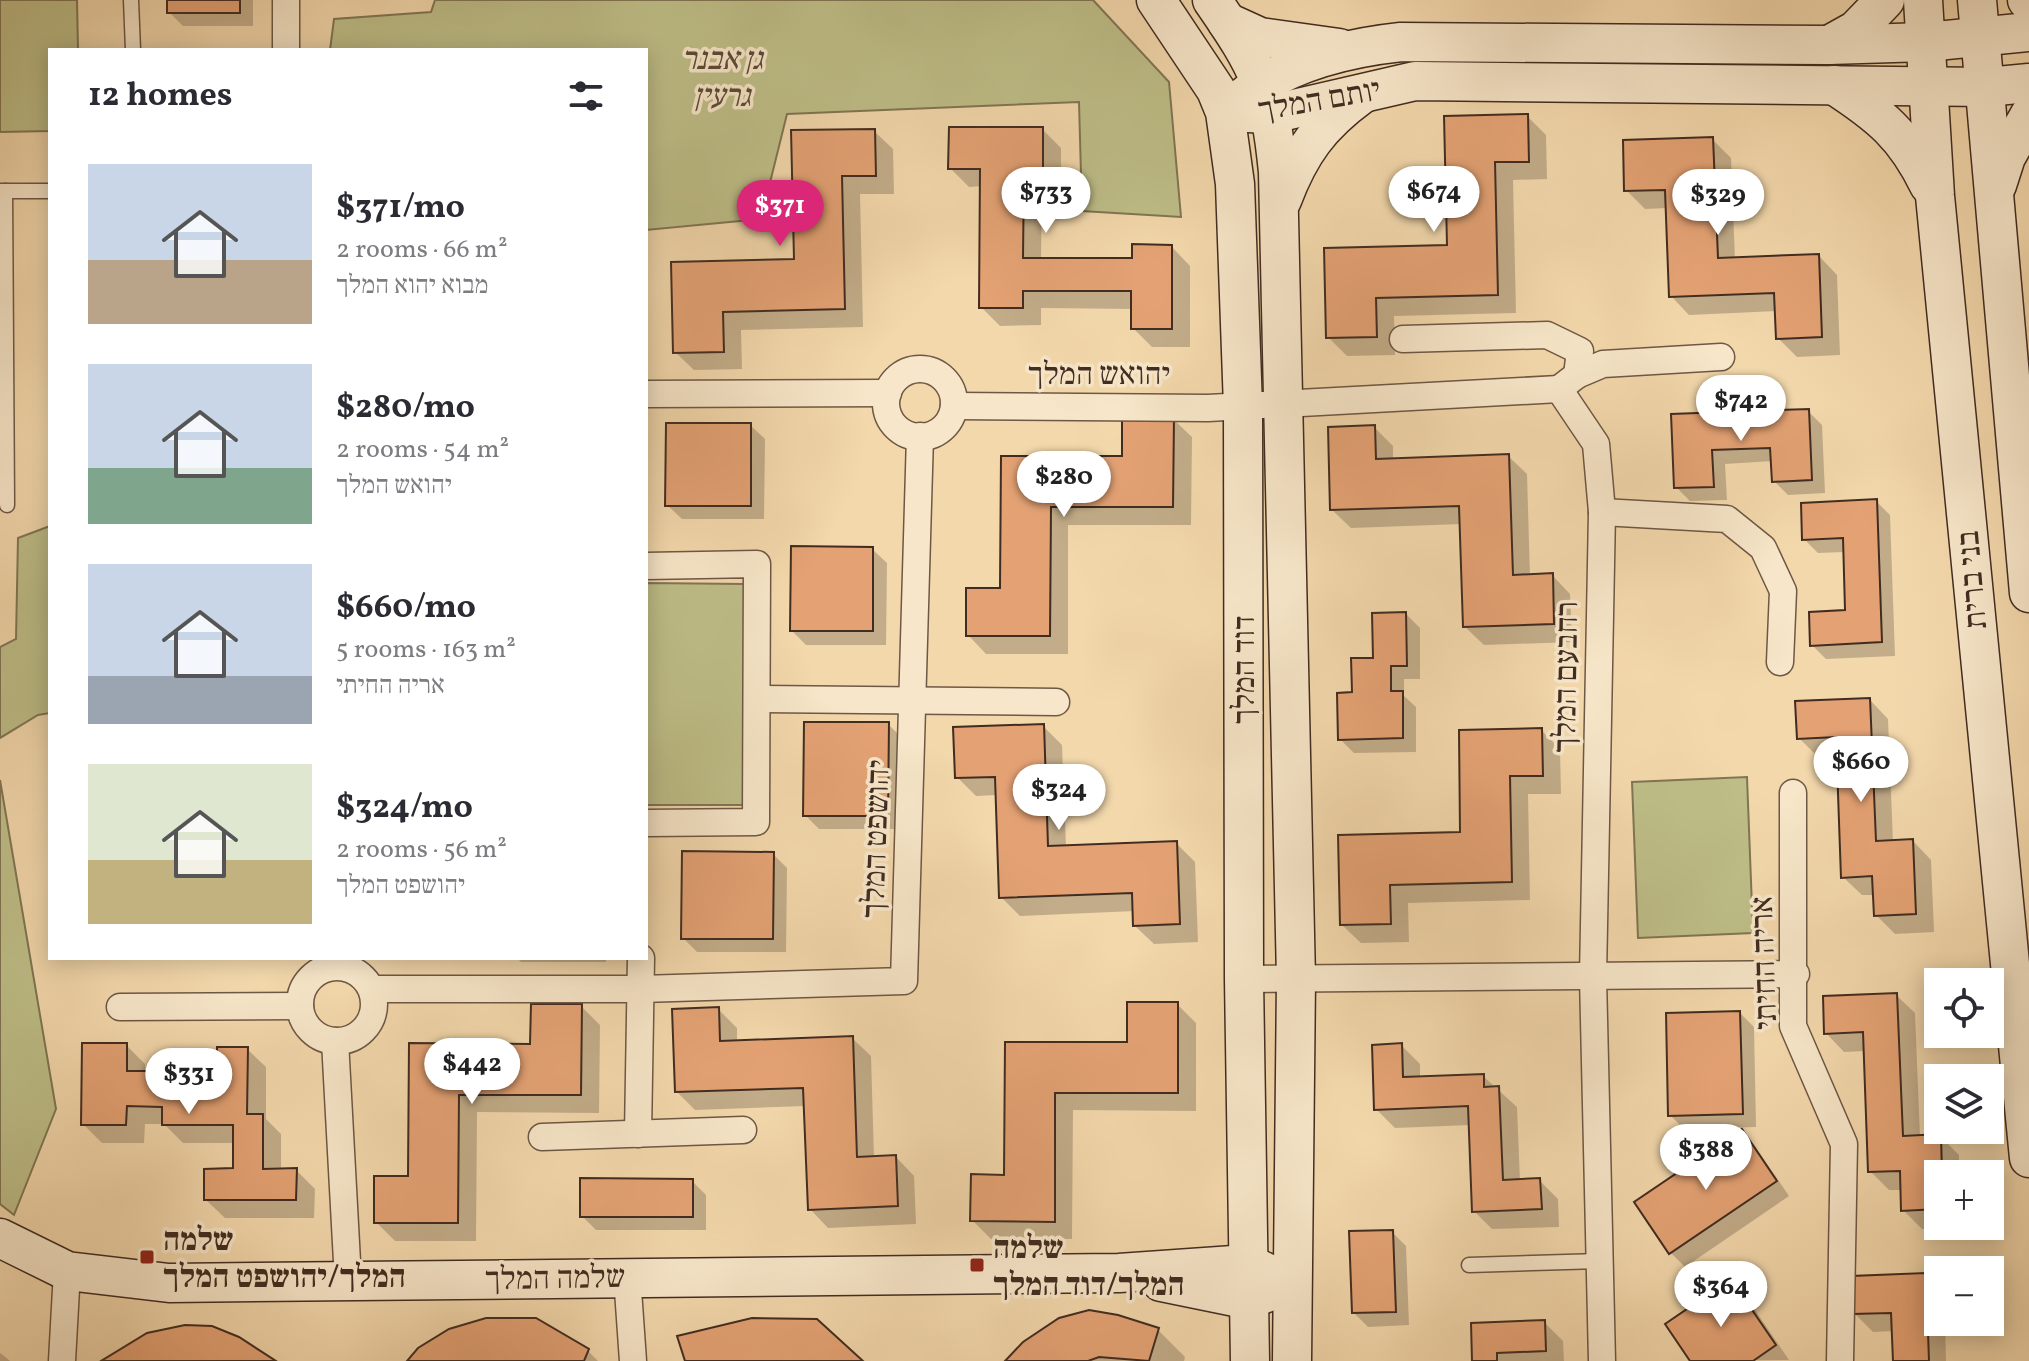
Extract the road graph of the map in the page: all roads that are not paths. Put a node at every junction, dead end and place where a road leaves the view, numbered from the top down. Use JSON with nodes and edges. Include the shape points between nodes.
{"nodes":[{"id":1,"x":131,"y":0,"type":"edge"},
{"id":2,"x":286,"y":0,"type":"edge"},
{"id":3,"x":1156,"y":0,"type":"edge"},
{"id":4,"x":1885,"y":0,"type":"edge"},
{"id":5,"x":1923,"y":0,"type":"edge"},
{"id":6,"x":1977,"y":0,"type":"edge"},
{"id":7,"x":1220,"y":11,"type":"edge"},
{"id":8,"x":2029,"y":32,"type":"edge"},
{"id":9,"x":1982,"y":37,"type":"junction"},
{"id":10,"x":1926,"y":42,"type":"junction"},
{"id":11,"x":1829,"y":45,"type":"junction"},
{"id":12,"x":133,"y":48,"type":"edge"},
{"id":13,"x":286,"y":48,"type":"edge"},
{"id":14,"x":1345,"y":48,"type":"junction"},
{"id":15,"x":2029,"y":83,"type":"edge"},
{"id":16,"x":1834,"y":85,"type":"junction"},
{"id":17,"x":1927,"y":86,"type":"junction"},
{"id":18,"x":1987,"y":87,"type":"junction"},
{"id":19,"x":1369,"y":89,"type":"junction"},
{"id":20,"x":1267,"y":98,"type":"junction"},
{"id":21,"x":1225,"y":112,"type":"junction"},
{"id":22,"x":2029,"y":116,"type":"edge"},
{"id":23,"x":2,"y":191,"type":"edge"},
{"id":24,"x":48,"y":191,"type":"edge"},
{"id":25,"x":1935,"y":196,"type":"junction"},
{"id":26,"x":1993,"y":199,"type":"junction"},
{"id":27,"x":1280,"y":206,"type":"junction"},
{"id":28,"x":1403,"y":339,"type":"dead end"},
{"id":29,"x":1721,"y":357,"type":"dead end"},
{"id":30,"x":3,"y":374,"type":"edge"},
{"id":31,"x":1568,"y":382,"type":"junction"},
{"id":32,"x":888,"y":393,"type":"junction"},
{"id":33,"x":648,"y":394,"type":"edge"},
{"id":34,"x":1284,"y":404,"type":"junction"},
{"id":35,"x":954,"y":406,"type":"junction"},
{"id":36,"x":1243,"y":407,"type":"junction"},
{"id":37,"x":920,"y":436,"type":"junction"},
{"id":38,"x":7,"y":505,"type":"dead end"},
{"id":39,"x":1602,"y":512,"type":"junction"},
{"id":40,"x":648,"y":566,"type":"edge"},
{"id":41,"x":2029,"y":593,"type":"edge"},
{"id":42,"x":1780,"y":662,"type":"dead end"},
{"id":43,"x":759,"y":699,"type":"junction"},
{"id":44,"x":913,"y":699,"type":"junction"},
{"id":45,"x":1056,"y":702,"type":"dead end"},
{"id":46,"x":1793,"y":793,"type":"dead end"},
{"id":47,"x":648,"y":823,"type":"edge"},
{"id":48,"x":641,"y":960,"type":"edge"},
{"id":49,"x":329,"y":963,"type":"edge"},
{"id":50,"x":1796,"y":974,"type":"junction"},
{"id":51,"x":1593,"y":977,"type":"junction"},
{"id":52,"x":1244,"y":979,"type":"junction"},
{"id":53,"x":1296,"y":979,"type":"junction"},
{"id":54,"x":372,"y":989,"type":"junction"},
{"id":55,"x":641,"y":989,"type":"junction"},
{"id":56,"x":300,"y":1006,"type":"junction"},
{"id":57,"x":120,"y":1007,"type":"dead end"},
{"id":58,"x":335,"y":1041,"type":"junction"},
{"id":59,"x":743,"y":1130,"type":"dead end"},
{"id":60,"x":638,"y":1134,"type":"junction"},
{"id":61,"x":542,"y":1137,"type":"dead end"},
{"id":62,"x":2029,"y":1158,"type":"edge"},
{"id":63,"x":0,"y":1238,"type":"edge"},
{"id":64,"x":1600,"y":1261,"type":"junction"},
{"id":65,"x":1469,"y":1265,"type":"dead end"},
{"id":66,"x":67,"y":1271,"type":"junction"},
{"id":67,"x":627,"y":1276,"type":"junction"},
{"id":68,"x":348,"y":1280,"type":"junction"},
{"id":69,"x":1248,"y":1282,"type":"junction"},
{"id":70,"x":1290,"y":1283,"type":"junction"},
{"id":71,"x":62,"y":1361,"type":"edge"},
{"id":72,"x":633,"y":1361,"type":"edge"},
{"id":73,"x":1250,"y":1361,"type":"edge"},
{"id":74,"x":1292,"y":1361,"type":"edge"},
{"id":75,"x":1602,"y":1361,"type":"edge"},
{"id":76,"x":1840,"y":1361,"type":"edge"}],
"edges":[{"from":1,"to":12,"type":"lane"},
{"from":2,"to":13,"type":"street"},
{"from":3,"to":21,"type":"street","name":"דוד המלך","via":[[1210,77]]},
{"from":4,"to":11,"type":"street","via":[[1856,30]]},
{"from":5,"to":10,"type":"street","name":"בני ברית"},
{"from":6,"to":9,"type":"street","name":"בני ברית"},
{"from":7,"to":14,"type":"street","via":[[1260,37]]},
{"from":7,"to":20,"type":"street","name":"דוד המלך"},
{"from":8,"to":9,"type":"street","name":"יותם המלך"},
{"from":9,"to":10,"type":"street","name":"יותם המלך"},
{"from":9,"to":18,"type":"street","name":"בני ברית"},
{"from":10,"to":11,"type":"street","name":"יותם המלך"},
{"from":10,"to":17,"type":"street","name":"בני ברית"},
{"from":11,"to":14,"type":"street","name":"יותם המלך","via":[[1465,40]]},
{"from":14,"to":20,"type":"street","name":"יותם המלך"},
{"from":15,"to":18,"type":"street","name":"יותם המלך"},
{"from":16,"to":17,"type":"street","name":"יותם המלך"},
{"from":16,"to":19,"type":"street","name":"יותם המלך","via":[[1489,79],[1415,81]]},
{"from":16,"to":25,"type":"street","via":[[1892,126],[1914,154]]},
{"from":17,"to":18,"type":"street","name":"יותם המלך"},
{"from":17,"to":25,"type":"street","name":"בני ברית"},
{"from":18,"to":26,"type":"street","name":"בני ברית"},
{"from":19,"to":20,"type":"street","name":"יותם המלך"},
{"from":19,"to":27,"type":"street","via":[[1329,119],[1309,144]]},
{"from":20,"to":21,"type":"street","name":"יותם המלך"},
{"from":20,"to":27,"type":"street","name":"דוד המלך"},
{"from":21,"to":36,"type":"street","name":"דוד המלך","via":[[1235,184]]},
{"from":22,"to":26,"type":"street","via":[[2006,157]]},
{"from":23,"to":24,"type":"lane"},
{"from":23,"to":30,"type":"lane"},
{"from":25,"to":62,"type":"street","name":"בני ברית"},
{"from":26,"to":41,"type":"street","name":"בני ברית"},
{"from":27,"to":34,"type":"street","name":"דוד המלך"},
{"from":28,"to":31,"type":"street","name":"רחבעם המלך","via":[[1547,335],[1580,351]]},
{"from":29,"to":31,"type":"street","via":[[1603,364]]},
{"from":30,"to":38,"type":"lane"},
{"from":31,"to":34,"type":"street"},
{"from":31,"to":39,"type":"street","name":"רחבעם המלך","via":[[1596,444]]},
{"from":32,"to":33,"type":"street"},
{"from":32,"to":35,"type":"street","via":[[898,377],[922,369],[943,378]]},
{"from":32,"to":37,"type":"street","via":[[893,422]]},
{"from":34,"to":36,"type":"street"},
{"from":34,"to":53,"type":"street","name":"דוד המלך"},
{"from":35,"to":36,"type":"street","name":"יהואש המלך"},
{"from":35,"to":37,"type":"street","via":[[942,428]]},
{"from":36,"to":52,"type":"street","name":"דוד המלך"},
{"from":37,"to":44,"type":"street","name":"יהושפט המלך"},
{"from":39,"to":42,"type":"street","via":[[1727,519],[1763,548],[1783,591]]},
{"from":39,"to":51,"type":"street","name":"רחבעם המלך"},
{"from":40,"to":43,"type":"street","via":[[757,564]]},
{"from":43,"to":44,"type":"street"},
{"from":43,"to":47,"type":"street","via":[[756,822]]},
{"from":44,"to":45,"type":"street"},
{"from":44,"to":55,"type":"street","name":"יהושפט המלך","via":[[904,981]]},
{"from":46,"to":50,"type":"street","name":"אריה החיתי"},
{"from":48,"to":55,"type":"street"},
{"from":49,"to":54,"type":"street","via":[[354,971]]},
{"from":49,"to":56,"type":"street","via":[[308,982]]},
{"from":50,"to":51,"type":"street"},
{"from":50,"to":76,"type":"street","name":"אריה החיתי","via":[[1793,1026],[1844,1144]]},
{"from":51,"to":53,"type":"street"},
{"from":51,"to":64,"type":"street","name":"רחבעם המלך"},
{"from":52,"to":53,"type":"street"},
{"from":52,"to":69,"type":"street","name":"דוד המלך"},
{"from":53,"to":70,"type":"street","name":"דוד המלך"},
{"from":54,"to":55,"type":"street","name":"יהושפט המלך"},
{"from":54,"to":58,"type":"street","via":[[369,1025]]},
{"from":55,"to":60,"type":"street"},
{"from":56,"to":57,"type":"street"},
{"from":56,"to":58,"type":"street","via":[[308,1028]]},
{"from":58,"to":68,"type":"street"},
{"from":59,"to":60,"type":"street"},
{"from":60,"to":61,"type":"street"},
{"from":63,"to":66,"type":"street","name":"שלמה המלך"},
{"from":64,"to":65,"type":"lane"},
{"from":64,"to":75,"type":"street","name":"רחבעם המלך"},
{"from":66,"to":68,"type":"street","name":"שלמה המלך","via":[[169,1283]]},
{"from":66,"to":71,"type":"street"},
{"from":67,"to":68,"type":"street","name":"שלמה המלך"},
{"from":67,"to":69,"type":"street","name":"שלמה המלך","via":[[1119,1273]]},
{"from":67,"to":72,"type":"street"},
{"from":69,"to":70,"type":"street","name":"שלמה המלך"},
{"from":69,"to":73,"type":"street","name":"דוד המלך"},
{"from":70,"to":74,"type":"street","name":"דוד המלך"}]}
